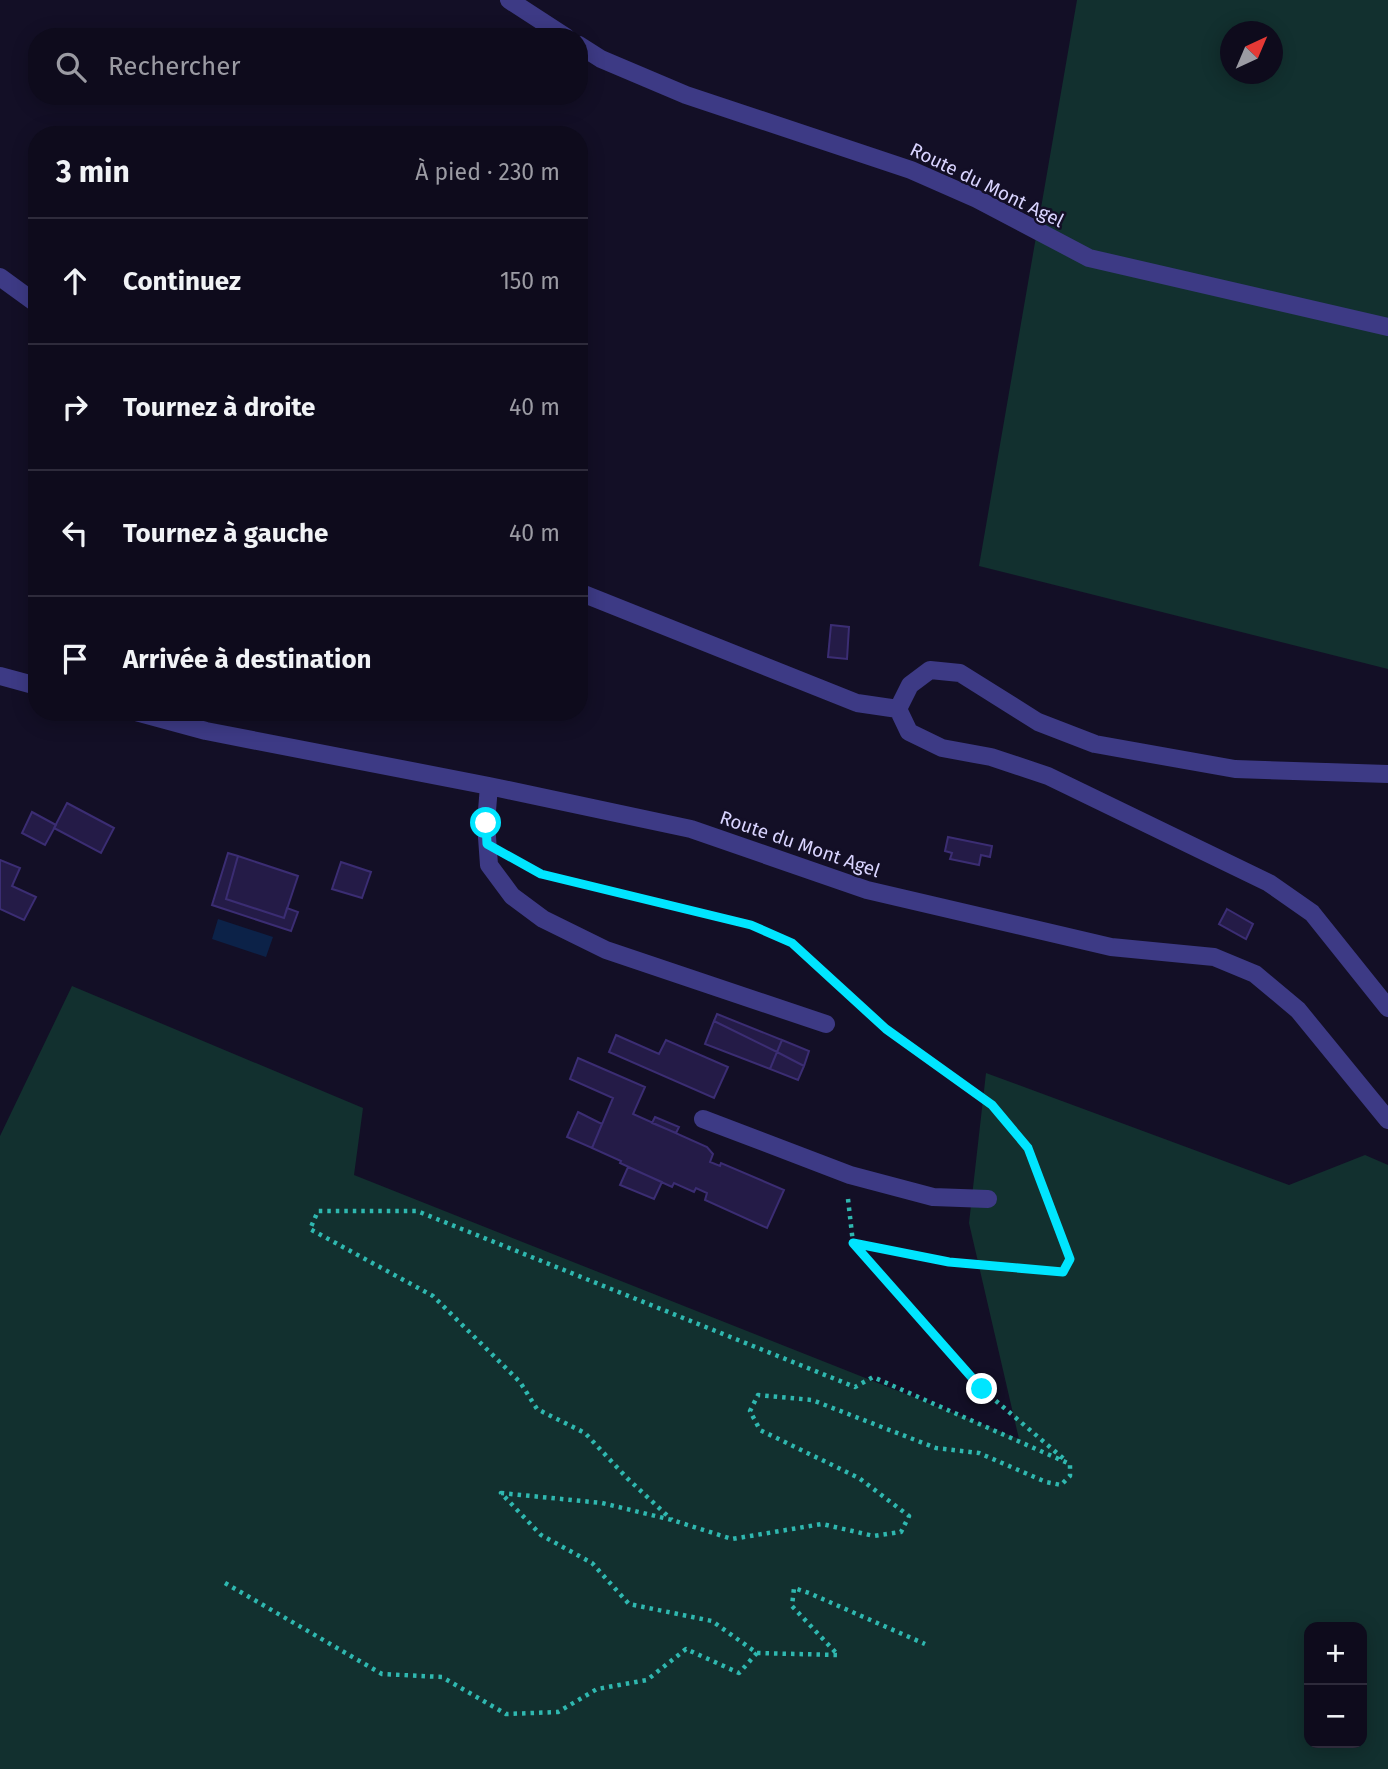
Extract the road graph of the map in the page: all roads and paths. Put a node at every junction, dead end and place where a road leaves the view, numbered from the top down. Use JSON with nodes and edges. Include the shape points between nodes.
{"nodes":[{"id":1,"x":509,"y":0,"type":"edge"},
{"id":2,"x":552,"y":28,"type":"edge"},
{"id":3,"x":588,"y":51,"type":"edge"},
{"id":4,"x":0,"y":277,"type":"edge"},
{"id":5,"x":28,"y":297,"type":"edge"},
{"id":6,"x":1388,"y":327,"type":"edge"},
{"id":7,"x":588,"y":596,"type":"edge"},
{"id":8,"x":0,"y":676,"type":"edge"},
{"id":9,"x":28,"y":684,"type":"edge"},
{"id":10,"x":898,"y":709,"type":"junction"},
{"id":11,"x":169,"y":721,"type":"edge"},
{"id":12,"x":1388,"y":774,"type":"edge"},
{"id":13,"x":489,"y":786,"type":"junction"},
{"id":14,"x":487,"y":844,"type":"junction"},
{"id":15,"x":1388,"y":1008,"type":"edge"},
{"id":16,"x":827,"y":1024,"type":"dead end"},
{"id":17,"x":703,"y":1119,"type":"dead end"},
{"id":18,"x":1388,"y":1120,"type":"edge"},
{"id":19,"x":850,"y":1175,"type":"junction"},
{"id":20,"x":988,"y":1199,"type":"dead end"},
{"id":21,"x":853,"y":1243,"type":"junction"},
{"id":22,"x":1070,"y":1464,"type":"junction"},
{"id":23,"x":672,"y":1520,"type":"junction"},
{"id":24,"x":225,"y":1583,"type":"dead end"},
{"id":25,"x":925,"y":1644,"type":"dead end"},
{"id":26,"x":757,"y":1653,"type":"junction"}],
"edges":[{"from":1,"to":2,"type":"street"},
{"from":3,"to":6,"type":"street","name":"Route du Mont Agel","via":[[686,95],[911,170],[1089,258]]},
{"from":4,"to":5,"type":"street"},
{"from":7,"to":10,"type":"street","via":[[857,703]]},
{"from":8,"to":9,"type":"street"},
{"from":10,"to":12,"type":"street","via":[[910,685],[930,670],[960,673],[1038,722],[1096,744],[1235,769]]},
{"from":10,"to":15,"type":"street","via":[[909,732],[920,738],[1048,776],[1269,883],[1312,914]]},
{"from":11,"to":13,"type":"street","name":"Route du Mont Agel"},
{"from":13,"to":14,"type":"street"},
{"from":13,"to":18,"type":"street","name":"Route du Mont Agel","via":[[691,829],[867,890],[1111,947],[1214,957],[1255,974],[1298,1010]]},
{"from":14,"to":16,"type":"street","via":[[489,865],[512,896],[543,919],[606,950]]},
{"from":14,"to":21,"type":"path","via":[[541,874],[751,925],[792,943],[886,1029],[992,1105],[1028,1148],[1070,1259],[1063,1272],[949,1262]]},
{"from":17,"to":19,"type":"street"},
{"from":19,"to":20,"type":"street","via":[[933,1198]]},
{"from":19,"to":21,"type":"path"},
{"from":21,"to":22,"type":"path","via":[[982,1389]]},
{"from":22,"to":23,"type":"path","via":[[1070,1476],[1061,1485],[1046,1482],[979,1453],[936,1448],[812,1400],[758,1395],[750,1411],[760,1430],[859,1478],[909,1516],[901,1532],[874,1536],[822,1524],[732,1539]]},
{"from":22,"to":23,"type":"path","via":[[873,1377],[855,1387],[417,1211],[318,1211],[310,1229],[433,1296],[520,1382],[537,1409],[585,1433]]},
{"from":23,"to":26,"type":"path","via":[[602,1503],[501,1493],[541,1535],[592,1563],[629,1604],[712,1621]]},
{"from":24,"to":26,"type":"path","via":[[382,1674],[442,1677],[506,1714],[558,1712],[597,1689],[647,1679],[686,1649],[740,1673]]},
{"from":25,"to":26,"type":"path","via":[[794,1588],[792,1606],[838,1655]]}]}
